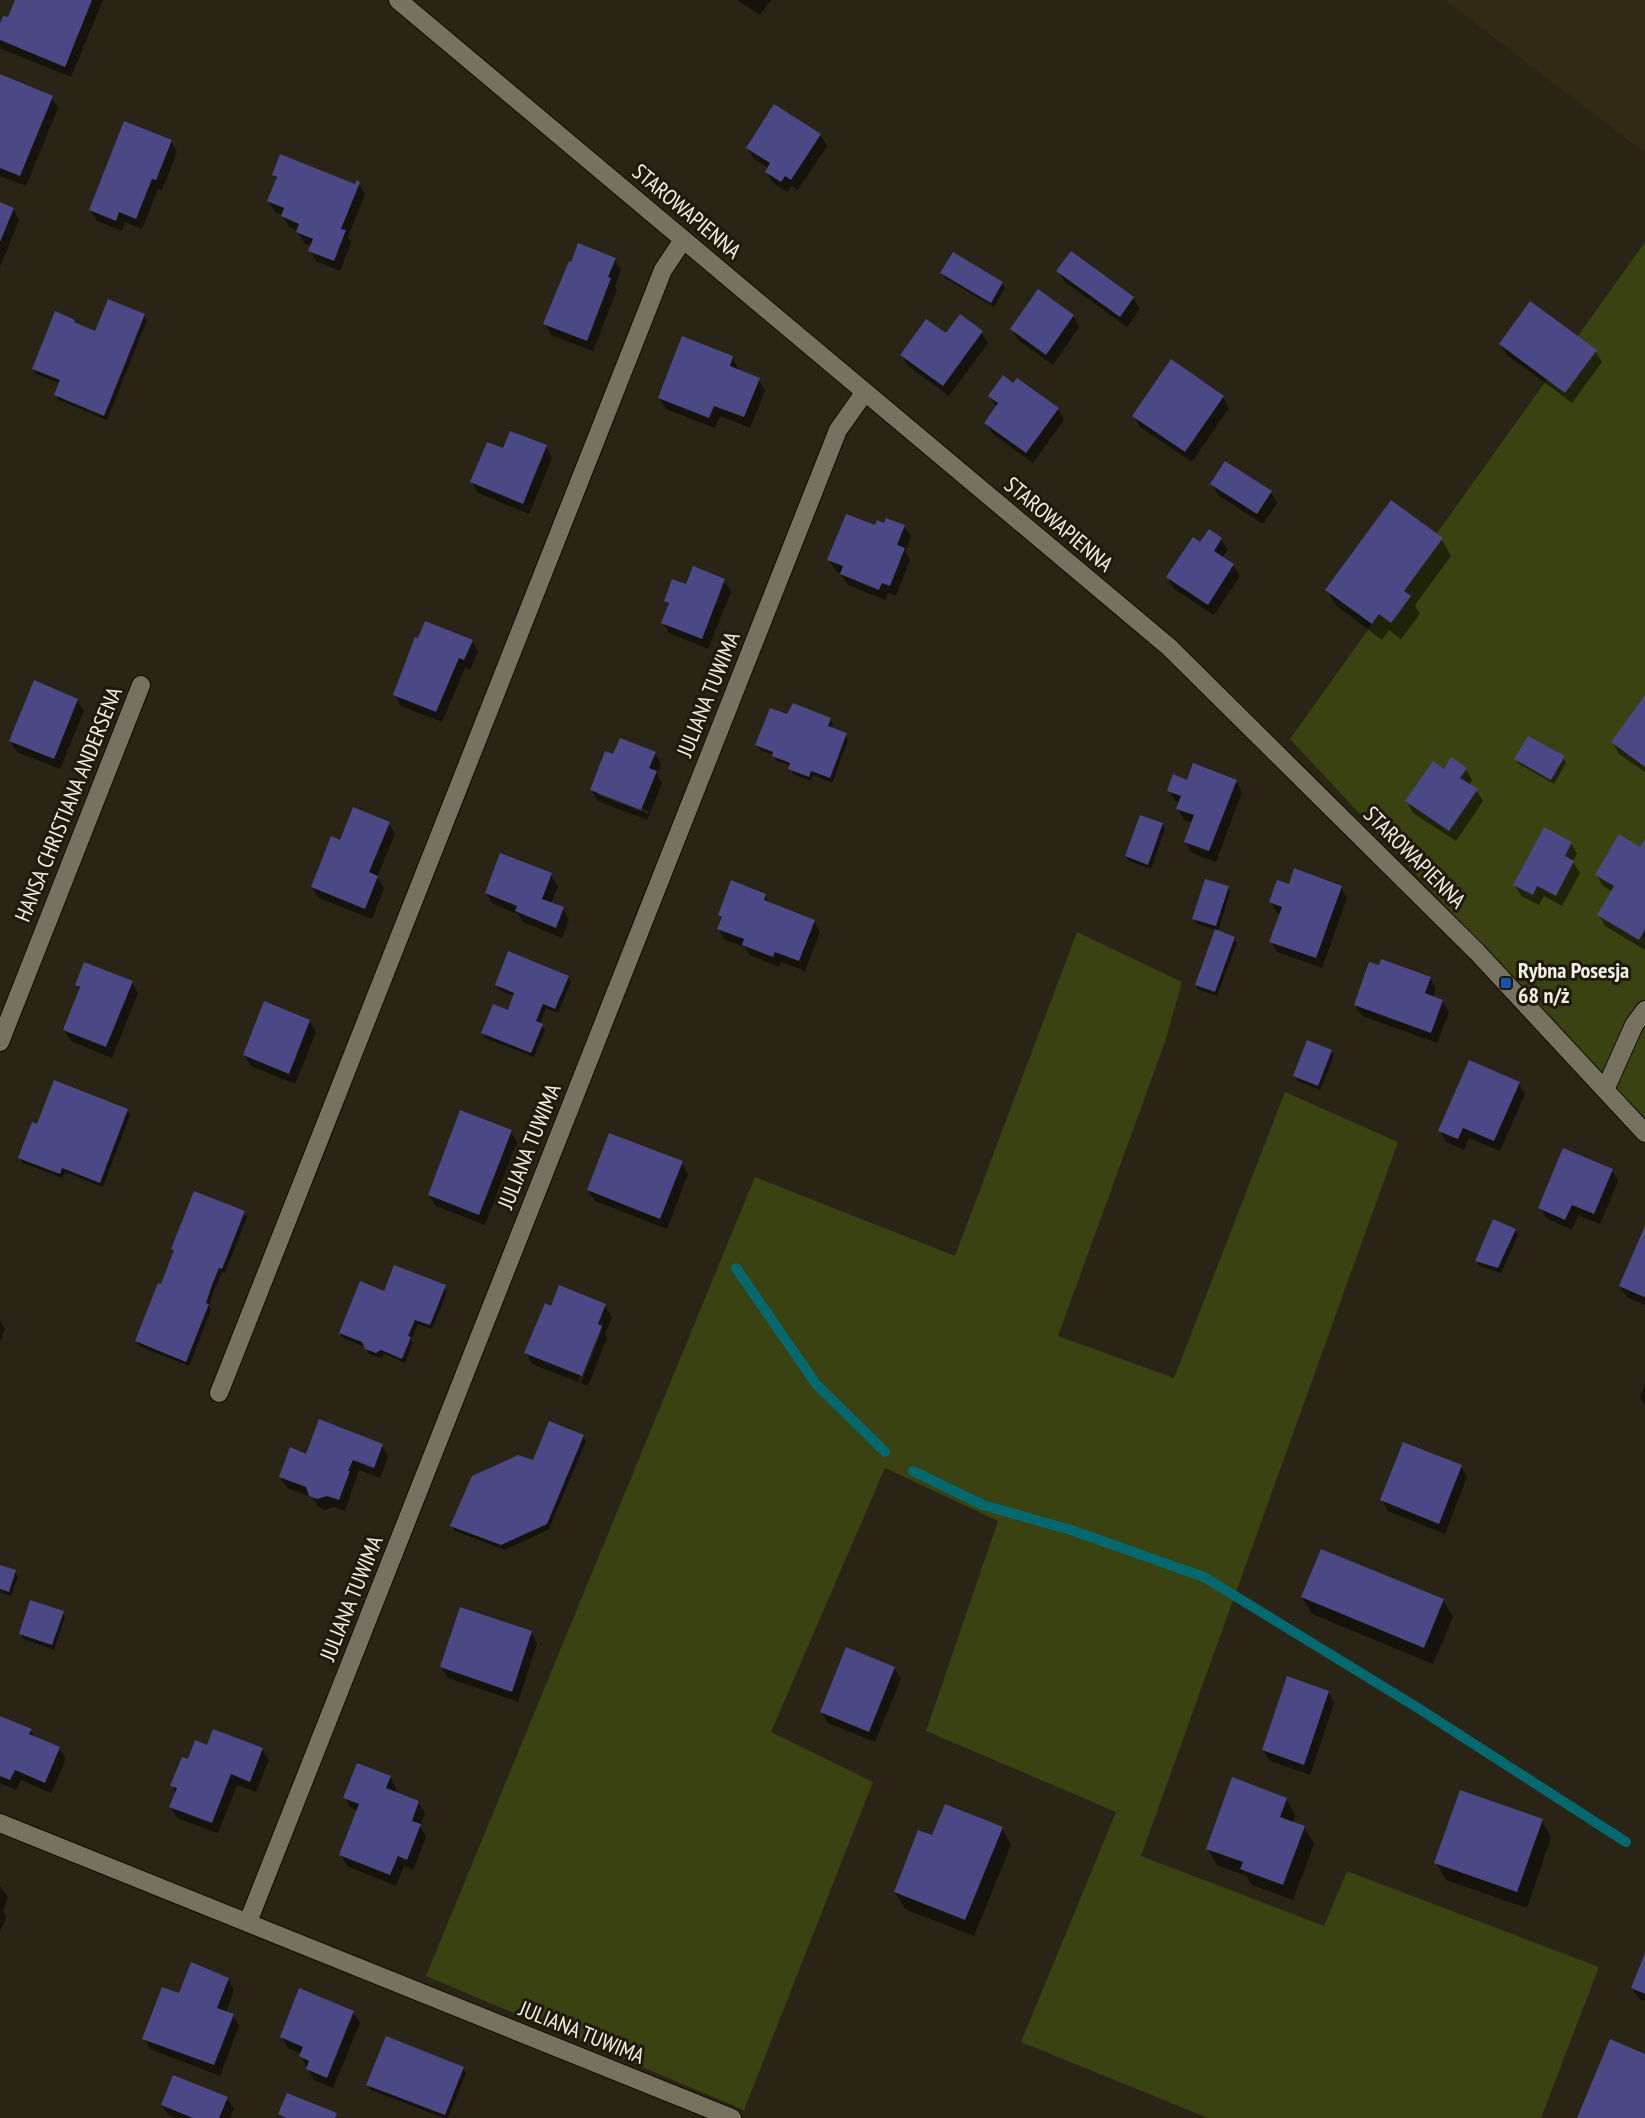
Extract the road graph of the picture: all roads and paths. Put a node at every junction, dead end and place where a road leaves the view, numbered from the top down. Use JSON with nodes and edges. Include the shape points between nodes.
{"nodes":[{"id":1,"x":398,"y":0,"type":"edge"},
{"id":2,"x":683,"y":240,"type":"junction"},
{"id":3,"x":865,"y":392,"type":"junction"},
{"id":4,"x":141,"y":685,"type":"dead end"},
{"id":5,"x":1645,"y":1010,"type":"edge"},
{"id":6,"x":0,"y":1042,"type":"edge"},
{"id":7,"x":1605,"y":1090,"type":"junction"},
{"id":8,"x":1645,"y":1133,"type":"edge"},
{"id":9,"x":219,"y":1393,"type":"dead end"},
{"id":10,"x":0,"y":1823,"type":"edge"},
{"id":11,"x":248,"y":1922,"type":"junction"},
{"id":12,"x":732,"y":2118,"type":"edge"}],
"edges":[{"from":1,"to":2,"type":"street","name":"STAROWAPIENNA"},
{"from":2,"to":3,"type":"street","name":"STAROWAPIENNA"},
{"from":2,"to":9,"type":"street","via":[[663,270]]},
{"from":3,"to":7,"type":"street","name":"STAROWAPIENNA","via":[[1169,647],[1477,952]]},
{"from":3,"to":11,"type":"street","name":"JULIANA TUWIMA","via":[[838,429]]},
{"from":4,"to":6,"type":"street","name":"HANSA CHRISTIANA ANDERSENA"},
{"from":5,"to":7,"type":"street","via":[[1634,1025]]},
{"from":7,"to":8,"type":"street","name":"STAROWAPIENNA"},
{"from":10,"to":11,"type":"street","name":"JULIANA TUWIMA"},
{"from":11,"to":12,"type":"street","name":"JULIANA TUWIMA"}]}
